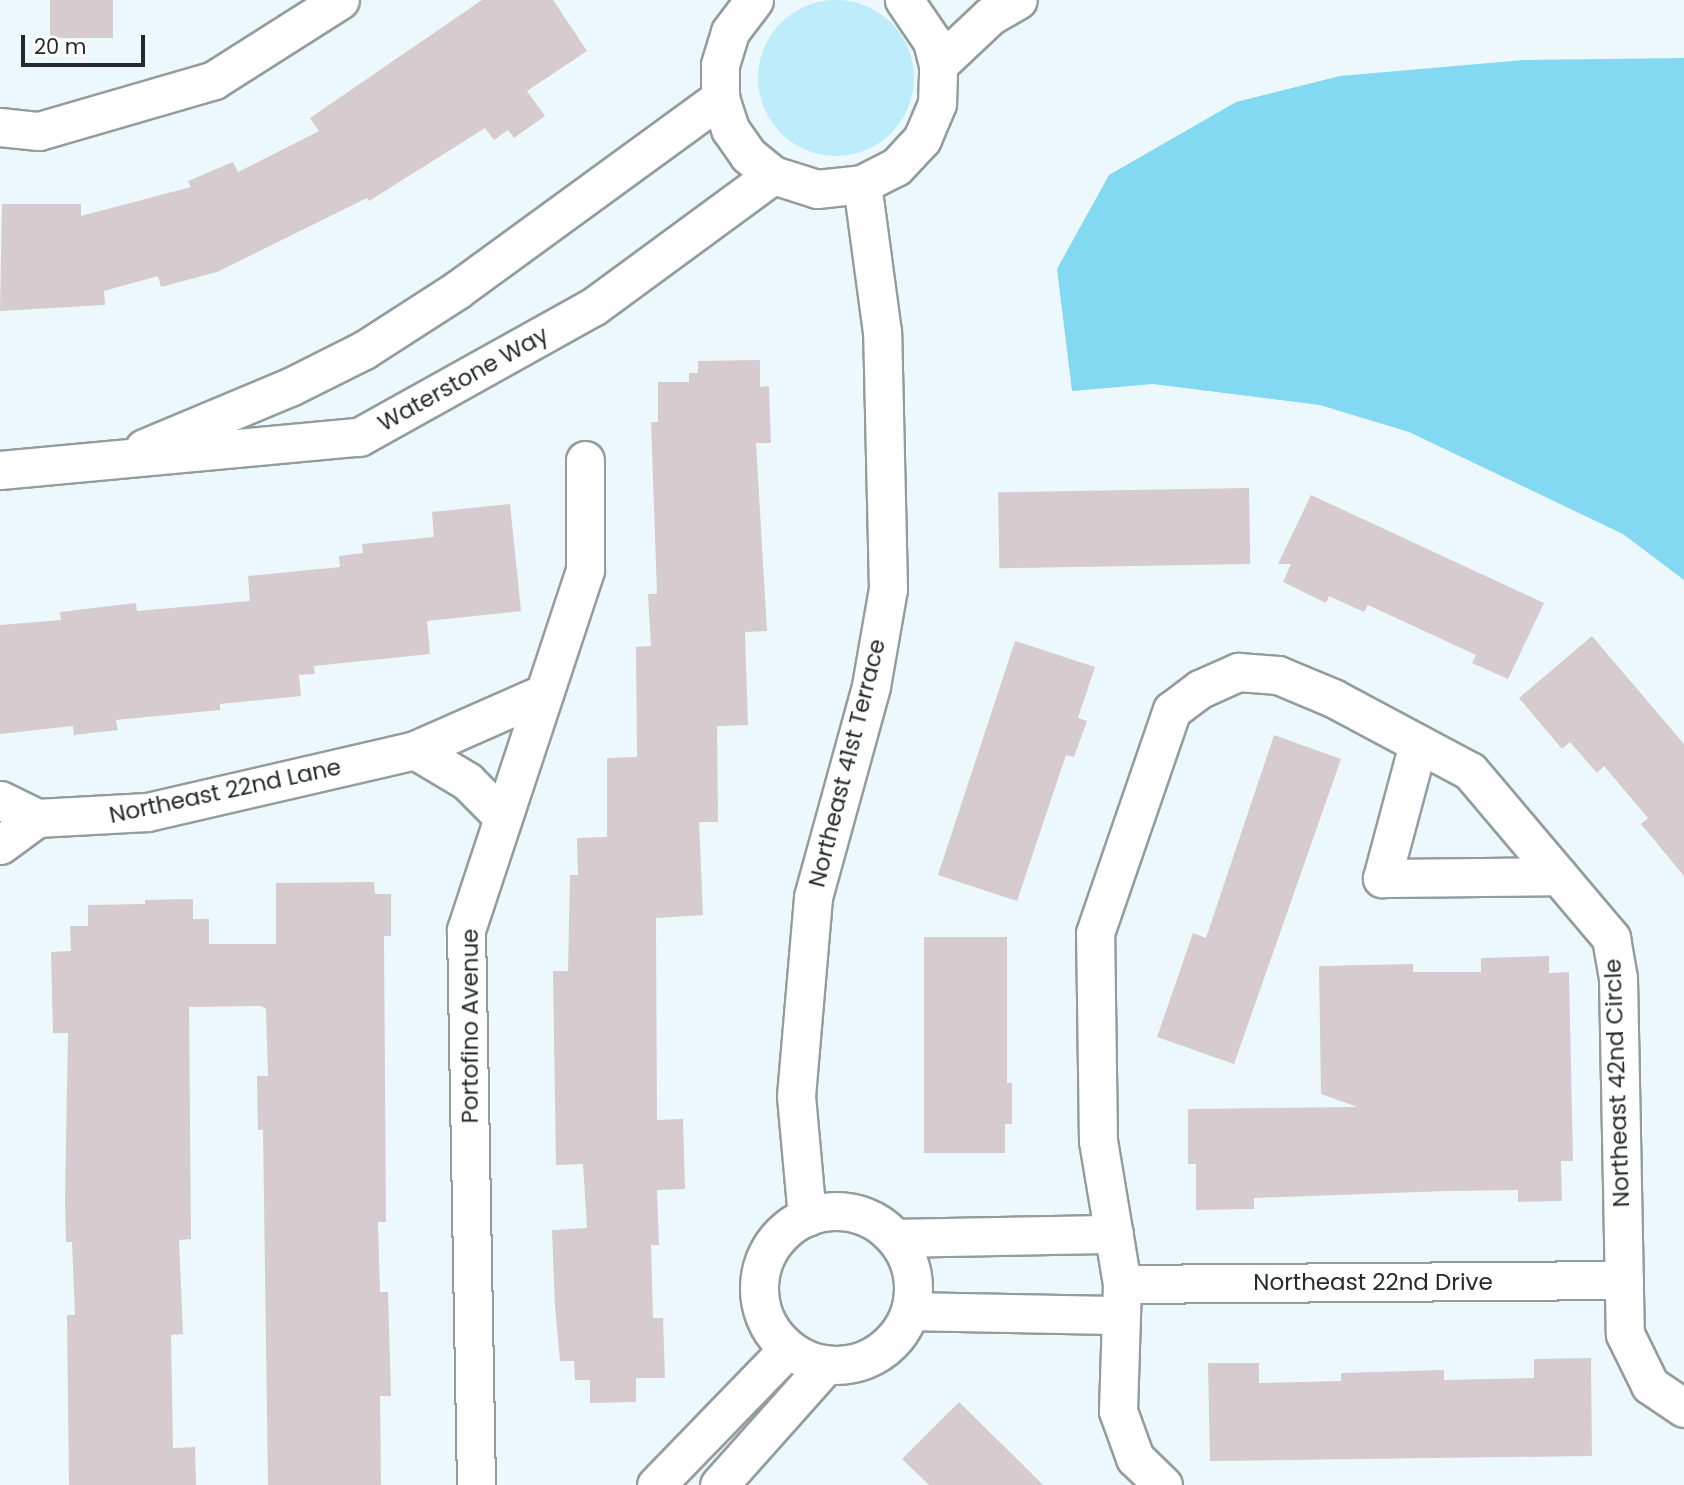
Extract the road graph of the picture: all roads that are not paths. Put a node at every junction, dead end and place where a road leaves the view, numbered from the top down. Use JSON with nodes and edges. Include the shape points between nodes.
{"nodes":[{"id":1,"x":340,"y":0,"type":"edge"},
{"id":2,"x":754,"y":0,"type":"edge"},
{"id":3,"x":904,"y":0,"type":"edge"},
{"id":4,"x":1018,"y":0,"type":"edge"},
{"id":5,"x":938,"y":65,"type":"junction"},
{"id":6,"x":720,"y":98,"type":"junction"},
{"id":7,"x":0,"y":127,"type":"edge"},
{"id":8,"x":773,"y":175,"type":"junction"},
{"id":9,"x":862,"y":184,"type":"junction"},
{"id":10,"x":585,"y":460,"type":"dead end"},
{"id":11,"x":108,"y":464,"type":"junction"},
{"id":12,"x":0,"y":470,"type":"edge"},
{"id":13,"x":544,"y":693,"type":"junction"},
{"id":14,"x":1418,"y":744,"type":"junction"},
{"id":15,"x":415,"y":750,"type":"junction"},
{"id":16,"x":0,"y":800,"type":"edge"},
{"id":17,"x":503,"y":817,"type":"junction"},
{"id":18,"x":37,"y":818,"type":"junction"},
{"id":19,"x":0,"y":845,"type":"edge"},
{"id":20,"x":1559,"y":876,"type":"junction"},
{"id":21,"x":807,"y":1217,"type":"junction"},
{"id":22,"x":1114,"y":1234,"type":"junction"},
{"id":23,"x":896,"y":1238,"type":"junction"},
{"id":24,"x":1623,"y":1280,"type":"junction"},
{"id":25,"x":1122,"y":1300,"type":"junction"},
{"id":26,"x":911,"y":1311,"type":"junction"},
{"id":27,"x":788,"y":1349,"type":"junction"},
{"id":28,"x":826,"y":1365,"type":"junction"},
{"id":29,"x":1684,"y":1408,"type":"edge"},
{"id":30,"x":476,"y":1485,"type":"edge"},
{"id":31,"x":656,"y":1485,"type":"edge"},
{"id":32,"x":719,"y":1485,"type":"edge"},
{"id":33,"x":1163,"y":1485,"type":"edge"}],
"edges":[{"from":1,"to":7,"type":"street","via":[[214,80],[39,131]]},
{"from":2,"to":6,"type":"street","via":[[730,32],[720,65]]},
{"from":3,"to":5,"type":"street","via":[[926,29]]},
{"from":4,"to":5,"type":"street","via":[[990,16]]},
{"from":5,"to":9,"type":"street","via":[[937,103],[922,139],[896,167]]},
{"from":6,"to":8,"type":"street","via":[[730,129],[748,155]]},
{"from":6,"to":11,"type":"street","name":"Waterstone Way","via":[[457,290],[364,350],[290,387]]},
{"from":8,"to":9,"type":"street","via":[[817,189]]},
{"from":8,"to":11,"type":"street","name":"Waterstone Way","via":[[593,307],[359,437]]},
{"from":9,"to":21,"type":"street","name":"Northeast 41st Terrace","via":[[883,332],[888,589],[871,686],[813,897],[796,1096]]},
{"from":10,"to":13,"type":"street","name":"Portofino Avenue","via":[[585,570]]},
{"from":11,"to":12,"type":"street","name":"Waterstone Way"},
{"from":13,"to":15,"type":"street","name":"Northeast 22nd Lane"},
{"from":13,"to":17,"type":"street","name":"Portofino Avenue"},
{"from":14,"to":20,"type":"street","name":"Northeast 42nd Circle","via":[[1470,771]]},
{"from":14,"to":20,"type":"street","via":[[1382,878]]},
{"from":14,"to":22,"type":"street","name":"Northeast 42nd Circle","via":[[1333,698],[1278,676],[1238,672],[1200,689],[1172,710],[1095,933],[1098,1141]]},
{"from":15,"to":17,"type":"street","via":[[467,781]]},
{"from":15,"to":18,"type":"street","name":"Northeast 22nd Lane","via":[[147,812]]},
{"from":16,"to":18,"type":"street"},
{"from":17,"to":30,"type":"street","name":"Portofino Avenue","via":[[466,930]]},
{"from":18,"to":19,"type":"street"},
{"from":20,"to":24,"type":"street","name":"Northeast 42nd Circle","via":[[1611,938],[1618,978]]},
{"from":21,"to":23,"type":"street","via":[[831,1211],[854,1213],[877,1222]]},
{"from":21,"to":27,"type":"street","via":[[771,1246],[758,1289],[772,1332]]},
{"from":22,"to":23,"type":"street"},
{"from":22,"to":25,"type":"street","name":"Northeast 42nd Circle"},
{"from":23,"to":26,"type":"street","via":[[911,1273]]},
{"from":24,"to":25,"type":"street","name":"Northeast 22nd Drive"},
{"from":24,"to":29,"type":"street","name":"Northeast 42nd Circle","via":[[1625,1334],[1650,1385]]},
{"from":25,"to":26,"type":"street","name":"Northeast 22nd Drive"},
{"from":25,"to":33,"type":"street","name":"Northeast 42nd Circle","via":[[1118,1411],[1135,1458]]},
{"from":26,"to":28,"type":"street","via":[[901,1331],[869,1359]]},
{"from":27,"to":28,"type":"street"},
{"from":27,"to":31,"type":"street"},
{"from":28,"to":32,"type":"street"}]}
